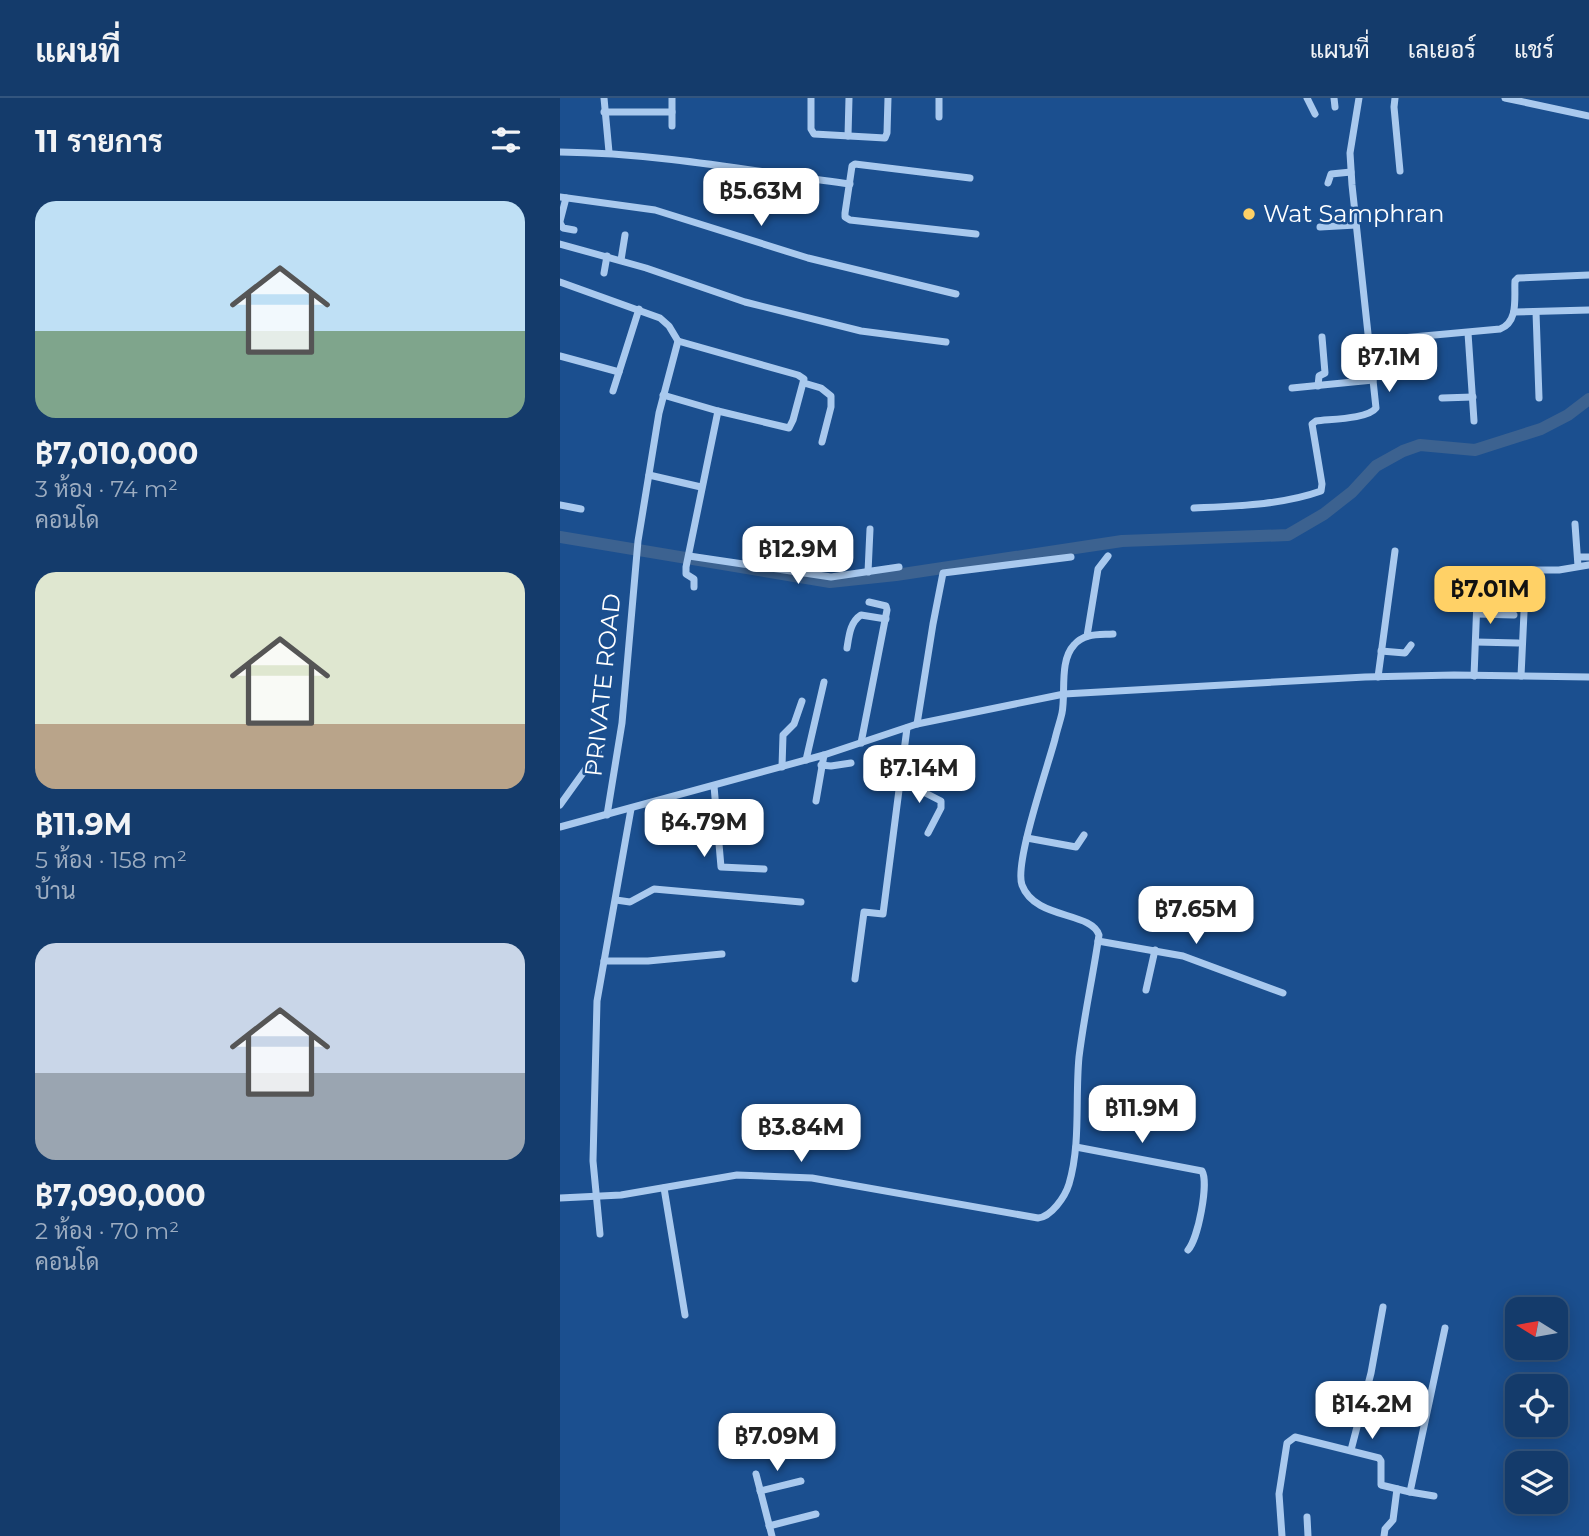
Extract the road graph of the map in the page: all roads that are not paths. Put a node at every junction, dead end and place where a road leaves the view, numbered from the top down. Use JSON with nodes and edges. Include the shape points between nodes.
{"nodes":[{"id":1,"x":604,"y":98,"type":"edge"},
{"id":2,"x":673,"y":98,"type":"edge"},
{"id":3,"x":811,"y":98,"type":"edge"},
{"id":4,"x":849,"y":98,"type":"edge"},
{"id":5,"x":888,"y":98,"type":"edge"},
{"id":6,"x":939,"y":98,"type":"edge"},
{"id":7,"x":1307,"y":98,"type":"edge"},
{"id":8,"x":1334,"y":98,"type":"edge"},
{"id":9,"x":1359,"y":98,"type":"edge"},
{"id":10,"x":1395,"y":98,"type":"edge"},
{"id":11,"x":1505,"y":98,"type":"edge"},
{"id":12,"x":1530,"y":101,"type":"edge"},
{"id":13,"x":1335,"y":107,"type":"dead end"},
{"id":14,"x":604,"y":112,"type":"junction"},
{"id":15,"x":672,"y":112,"type":"junction"},
{"id":16,"x":1315,"y":114,"type":"dead end"},
{"id":17,"x":1589,"y":116,"type":"edge"},
{"id":18,"x":939,"y":117,"type":"dead end"},
{"id":19,"x":672,"y":126,"type":"dead end"},
{"id":20,"x":848,"y":136,"type":"junction"},
{"id":21,"x":560,"y":152,"type":"edge"},
{"id":22,"x":608,"y":152,"type":"junction"},
{"id":23,"x":1400,"y":171,"type":"dead end"},
{"id":24,"x":1351,"y":172,"type":"junction"},
{"id":25,"x":970,"y":178,"type":"dead end"},
{"id":26,"x":1328,"y":183,"type":"dead end"},
{"id":27,"x":850,"y":184,"type":"junction"},
{"id":28,"x":563,"y":197,"type":"edge"},
{"id":29,"x":560,"y":222,"type":"edge"},
{"id":30,"x":1356,"y":225,"type":"junction"},
{"id":31,"x":1320,"y":227,"type":"dead end"},
{"id":32,"x":574,"y":229,"type":"dead end"},
{"id":33,"x":976,"y":234,"type":"dead end"},
{"id":34,"x":625,"y":235,"type":"dead end"},
{"id":35,"x":560,"y":244,"type":"edge"},
{"id":36,"x":607,"y":256,"type":"junction"},
{"id":37,"x":621,"y":260,"type":"junction"},
{"id":38,"x":604,"y":273,"type":"dead end"},
{"id":39,"x":1589,"y":275,"type":"edge"},
{"id":40,"x":560,"y":282,"type":"edge"},
{"id":41,"x":956,"y":294,"type":"dead end"},
{"id":42,"x":639,"y":309,"type":"junction"},
{"id":43,"x":1589,"y":310,"type":"edge"},
{"id":44,"x":1514,"y":312,"type":"junction"},
{"id":45,"x":1536,"y":312,"type":"junction"},
{"id":46,"x":1468,"y":332,"type":"junction"},
{"id":47,"x":1322,"y":337,"type":"dead end"},
{"id":48,"x":678,"y":341,"type":"junction"},
{"id":49,"x":1369,"y":341,"type":"junction"},
{"id":50,"x":946,"y":342,"type":"dead end"},
{"id":51,"x":560,"y":356,"type":"edge"},
{"id":52,"x":619,"y":372,"type":"junction"},
{"id":53,"x":1373,"y":380,"type":"junction"},
{"id":54,"x":804,"y":383,"type":"junction"},
{"id":55,"x":1318,"y":386,"type":"junction"},
{"id":56,"x":1292,"y":388,"type":"dead end"},
{"id":57,"x":613,"y":391,"type":"dead end"},
{"id":58,"x":663,"y":395,"type":"junction"},
{"id":59,"x":1473,"y":397,"type":"junction"},
{"id":60,"x":1442,"y":398,"type":"dead end"},
{"id":61,"x":1539,"y":398,"type":"dead end"},
{"id":62,"x":718,"y":411,"type":"junction"},
{"id":63,"x":1474,"y":421,"type":"dead end"},
{"id":64,"x":822,"y":442,"type":"dead end"},
{"id":65,"x":649,"y":475,"type":"junction"},
{"id":66,"x":701,"y":486,"type":"junction"},
{"id":67,"x":560,"y":505,"type":"edge"},
{"id":68,"x":1194,"y":508,"type":"dead end"},
{"id":69,"x":581,"y":509,"type":"dead end"},
{"id":70,"x":1575,"y":524,"type":"dead end"},
{"id":71,"x":870,"y":529,"type":"dead end"},
{"id":72,"x":1395,"y":551,"type":"dead end"},
{"id":73,"x":1108,"y":556,"type":"dead end"},
{"id":74,"x":689,"y":557,"type":"junction"},
{"id":75,"x":1071,"y":557,"type":"dead end"},
{"id":76,"x":1589,"y":557,"type":"edge"},
{"id":77,"x":1578,"y":561,"type":"junction"},
{"id":78,"x":1589,"y":565,"type":"edge"},
{"id":79,"x":899,"y":567,"type":"dead end"},
{"id":80,"x":869,"y":572,"type":"junction"},
{"id":81,"x":1478,"y":575,"type":"dead end"},
{"id":82,"x":1478,"y":584,"type":"junction"},
{"id":83,"x":1514,"y":585,"type":"dead end"},
{"id":84,"x":694,"y":587,"type":"dead end"},
{"id":85,"x":869,"y":603,"type":"dead end"},
{"id":86,"x":1477,"y":614,"type":"junction"},
{"id":87,"x":1514,"y":615,"type":"dead end"},
{"id":88,"x":886,"y":619,"type":"junction"},
{"id":89,"x":1114,"y":634,"type":"dead end"},
{"id":90,"x":1087,"y":636,"type":"junction"},
{"id":91,"x":1476,"y":642,"type":"junction"},
{"id":92,"x":1518,"y":643,"type":"dead end"},
{"id":93,"x":1410,"y":645,"type":"dead end"},
{"id":94,"x":846,"y":648,"type":"dead end"},
{"id":95,"x":1381,"y":651,"type":"junction"},
{"id":96,"x":1474,"y":676,"type":"junction"},
{"id":97,"x":1521,"y":676,"type":"junction"},
{"id":98,"x":1378,"y":677,"type":"junction"},
{"id":99,"x":1589,"y":677,"type":"edge"},
{"id":100,"x":824,"y":682,"type":"dead end"},
{"id":101,"x":1064,"y":694,"type":"junction"},
{"id":102,"x":802,"y":701,"type":"dead end"},
{"id":103,"x":917,"y":724,"type":"junction"},
{"id":104,"x":907,"y":728,"type":"junction"},
{"id":105,"x":861,"y":743,"type":"junction"},
{"id":106,"x":598,"y":752,"type":"dead end"},
{"id":107,"x":824,"y":755,"type":"junction"},
{"id":108,"x":806,"y":760,"type":"junction"},
{"id":109,"x":851,"y":763,"type":"dead end"},
{"id":110,"x":821,"y":765,"type":"junction"},
{"id":111,"x":782,"y":767,"type":"junction"},
{"id":112,"x":900,"y":780,"type":"junction"},
{"id":113,"x":714,"y":786,"type":"junction"},
{"id":114,"x":817,"y":801,"type":"dead end"},
{"id":115,"x":560,"y":805,"type":"edge"},
{"id":116,"x":631,"y":809,"type":"junction"},
{"id":117,"x":607,"y":815,"type":"junction"},
{"id":118,"x":560,"y":827,"type":"edge"},
{"id":119,"x":928,"y":833,"type":"dead end"},
{"id":120,"x":1084,"y":835,"type":"dead end"},
{"id":121,"x":1027,"y":838,"type":"junction"},
{"id":122,"x":764,"y":869,"type":"dead end"},
{"id":123,"x":616,"y":900,"type":"junction"},
{"id":124,"x":801,"y":902,"type":"dead end"},
{"id":125,"x":1098,"y":941,"type":"junction"},
{"id":126,"x":1155,"y":950,"type":"junction"},
{"id":127,"x":722,"y":954,"type":"dead end"},
{"id":128,"x":604,"y":961,"type":"junction"},
{"id":129,"x":855,"y":979,"type":"dead end"},
{"id":130,"x":1146,"y":990,"type":"dead end"},
{"id":131,"x":1283,"y":993,"type":"dead end"},
{"id":132,"x":1076,"y":1147,"type":"junction"},
{"id":133,"x":664,"y":1188,"type":"junction"},
{"id":134,"x":595,"y":1197,"type":"junction"},
{"id":135,"x":560,"y":1198,"type":"edge"},
{"id":136,"x":600,"y":1234,"type":"dead end"},
{"id":137,"x":1188,"y":1250,"type":"dead end"},
{"id":138,"x":1382,"y":1307,"type":"dead end"},
{"id":139,"x":685,"y":1315,"type":"dead end"},
{"id":140,"x":1445,"y":1328,"type":"dead end"},
{"id":141,"x":1351,"y":1450,"type":"junction"},
{"id":142,"x":756,"y":1474,"type":"dead end"},
{"id":143,"x":801,"y":1481,"type":"dead end"},
{"id":144,"x":1397,"y":1489,"type":"junction"},
{"id":145,"x":760,"y":1491,"type":"junction"},
{"id":146,"x":1410,"y":1492,"type":"junction"},
{"id":147,"x":1434,"y":1496,"type":"dead end"},
{"id":148,"x":816,"y":1514,"type":"dead end"},
{"id":149,"x":1307,"y":1517,"type":"dead end"},
{"id":150,"x":769,"y":1526,"type":"junction"},
{"id":151,"x":772,"y":1536,"type":"edge"},
{"id":152,"x":1282,"y":1536,"type":"edge"},
{"id":153,"x":1308,"y":1536,"type":"edge"},
{"id":154,"x":1384,"y":1536,"type":"edge"}],
"edges":[{"from":1,"to":14,"type":"street"},
{"from":2,"to":15,"type":"street"},
{"from":3,"to":20,"type":"street","via":[[811,131]]},
{"from":4,"to":20,"type":"street"},
{"from":5,"to":20,"type":"street","via":[[885,138]]},
{"from":6,"to":18,"type":"street"},
{"from":7,"to":16,"type":"street"},
{"from":8,"to":13,"type":"street"},
{"from":9,"to":24,"type":"street"},
{"from":10,"to":23,"type":"street"},
{"from":11,"to":12,"type":"street"},
{"from":12,"to":17,"type":"street"},
{"from":14,"to":15,"type":"street"},
{"from":14,"to":22,"type":"street"},
{"from":15,"to":19,"type":"street"},
{"from":21,"to":22,"type":"street"},
{"from":22,"to":27,"type":"street"},
{"from":24,"to":26,"type":"street","via":[[1331,174]]},
{"from":24,"to":30,"type":"street"},
{"from":25,"to":27,"type":"street","via":[[858,164],[852,166]]},
{"from":27,"to":33,"type":"street","via":[[845,217],[850,220]]},
{"from":28,"to":29,"type":"street"},
{"from":28,"to":41,"type":"street","via":[[655,210],[808,258]]},
{"from":29,"to":32,"type":"street","via":[[563,228]]},
{"from":30,"to":31,"type":"street"},
{"from":30,"to":49,"type":"street"},
{"from":34,"to":37,"type":"street"},
{"from":35,"to":36,"type":"street"},
{"from":36,"to":37,"type":"street"},
{"from":36,"to":38,"type":"street"},
{"from":37,"to":50,"type":"street","via":[[776,310],[861,331]]},
{"from":39,"to":44,"type":"street","via":[[1518,278]]},
{"from":40,"to":42,"type":"street"},
{"from":42,"to":48,"type":"street","via":[[664,321]]},
{"from":42,"to":52,"type":"street"},
{"from":43,"to":45,"type":"street"},
{"from":44,"to":45,"type":"street"},
{"from":44,"to":46,"type":"street","via":[[1506,327]]},
{"from":45,"to":61,"type":"street"},
{"from":46,"to":49,"type":"street"},
{"from":46,"to":59,"type":"street"},
{"from":47,"to":55,"type":"street","via":[[1325,373]]},
{"from":48,"to":54,"type":"street","via":[[798,375]]},
{"from":48,"to":58,"type":"street","name":"PRIVATE ROAD"},
{"from":49,"to":53,"type":"street"},
{"from":51,"to":52,"type":"street"},
{"from":52,"to":57,"type":"street"},
{"from":53,"to":55,"type":"street"},
{"from":53,"to":68,"type":"street","via":[[1376,402],[1372,413],[1312,424],[1321,491]]},
{"from":54,"to":62,"type":"street","via":[[789,428]]},
{"from":54,"to":64,"type":"street","via":[[831,396]]},
{"from":55,"to":56,"type":"street"},
{"from":58,"to":62,"type":"street"},
{"from":58,"to":65,"type":"street","name":"PRIVATE ROAD"},
{"from":59,"to":60,"type":"street"},
{"from":59,"to":63,"type":"street"},
{"from":62,"to":66,"type":"street"},
{"from":65,"to":66,"type":"street"},
{"from":65,"to":117,"type":"street","name":"PRIVATE ROAD","via":[[636,559],[622,723]]},
{"from":66,"to":74,"type":"street"},
{"from":67,"to":69,"type":"street"},
{"from":70,"to":77,"type":"street"},
{"from":71,"to":80,"type":"street"},
{"from":72,"to":95,"type":"street"},
{"from":73,"to":90,"type":"street","via":[[1098,569]]},
{"from":74,"to":80,"type":"street","via":[[831,577]]},
{"from":74,"to":84,"type":"street","via":[[687,576],[694,579]]},
{"from":75,"to":103,"type":"street","via":[[943,573]]},
{"from":76,"to":77,"type":"street"},
{"from":77,"to":78,"type":"street"},
{"from":77,"to":97,"type":"street","via":[[1559,570],[1526,570]]},
{"from":79,"to":80,"type":"street"},
{"from":81,"to":82,"type":"street"},
{"from":82,"to":83,"type":"street"},
{"from":82,"to":86,"type":"street"},
{"from":85,"to":88,"type":"street","via":[[886,607]]},
{"from":86,"to":87,"type":"street"},
{"from":86,"to":91,"type":"street"},
{"from":88,"to":94,"type":"street","via":[[857,617]]},
{"from":88,"to":105,"type":"street"},
{"from":89,"to":90,"type":"street"},
{"from":90,"to":101,"type":"street","via":[[1070,650]]},
{"from":91,"to":92,"type":"street"},
{"from":91,"to":96,"type":"street"},
{"from":93,"to":95,"type":"street","via":[[1405,653]]},
{"from":95,"to":98,"type":"street"},
{"from":96,"to":97,"type":"street"},
{"from":96,"to":98,"type":"street"},
{"from":97,"to":99,"type":"street"},
{"from":98,"to":101,"type":"street"},
{"from":100,"to":108,"type":"street"},
{"from":101,"to":103,"type":"street"},
{"from":101,"to":121,"type":"street"},
{"from":102,"to":111,"type":"street","via":[[794,724],[783,735]]},
{"from":103,"to":104,"type":"street"},
{"from":104,"to":105,"type":"street"},
{"from":104,"to":112,"type":"street"},
{"from":105,"to":107,"type":"street"},
{"from":106,"to":115,"type":"street"},
{"from":107,"to":108,"type":"street"},
{"from":107,"to":110,"type":"street"},
{"from":108,"to":111,"type":"street"},
{"from":109,"to":110,"type":"street"},
{"from":110,"to":114,"type":"street"},
{"from":111,"to":113,"type":"street"},
{"from":112,"to":119,"type":"street","via":[[941,801]]},
{"from":112,"to":129,"type":"street","via":[[883,914],[864,912]]},
{"from":113,"to":116,"type":"street"},
{"from":113,"to":122,"type":"street","via":[[720,867]]},
{"from":116,"to":117,"type":"street"},
{"from":116,"to":123,"type":"street"},
{"from":117,"to":118,"type":"street"},
{"from":120,"to":121,"type":"street","via":[[1076,847]]},
{"from":121,"to":125,"type":"street","via":[[1022,885],[1037,903],[1092,924]]},
{"from":123,"to":124,"type":"street","via":[[630,902],[654,889]]},
{"from":123,"to":128,"type":"street"},
{"from":125,"to":126,"type":"street"},
{"from":125,"to":132,"type":"street","via":[[1079,1058]]},
{"from":126,"to":130,"type":"street"},
{"from":126,"to":131,"type":"street","via":[[1196,960]]},
{"from":127,"to":128,"type":"street"},
{"from":128,"to":134,"type":"street","via":[[597,1001]]},
{"from":132,"to":133,"type":"street","via":[[1068,1188],[1042,1218],[812,1178],[737,1175]]},
{"from":132,"to":137,"type":"street","via":[[1202,1171],[1205,1178],[1196,1238]]},
{"from":133,"to":134,"type":"street"},
{"from":133,"to":139,"type":"street"},
{"from":134,"to":135,"type":"street"},
{"from":134,"to":136,"type":"street"},
{"from":138,"to":141,"type":"street"},
{"from":140,"to":146,"type":"street"},
{"from":141,"to":144,"type":"street","via":[[1379,1458],[1380,1485]]},
{"from":141,"to":152,"type":"street","via":[[1290,1439],[1279,1494]]},
{"from":142,"to":145,"type":"street"},
{"from":143,"to":145,"type":"street"},
{"from":144,"to":146,"type":"street"},
{"from":144,"to":154,"type":"street","via":[[1393,1520]]},
{"from":145,"to":150,"type":"street"},
{"from":146,"to":147,"type":"street"},
{"from":148,"to":150,"type":"street"},
{"from":149,"to":153,"type":"street"},
{"from":150,"to":151,"type":"street"}]}
